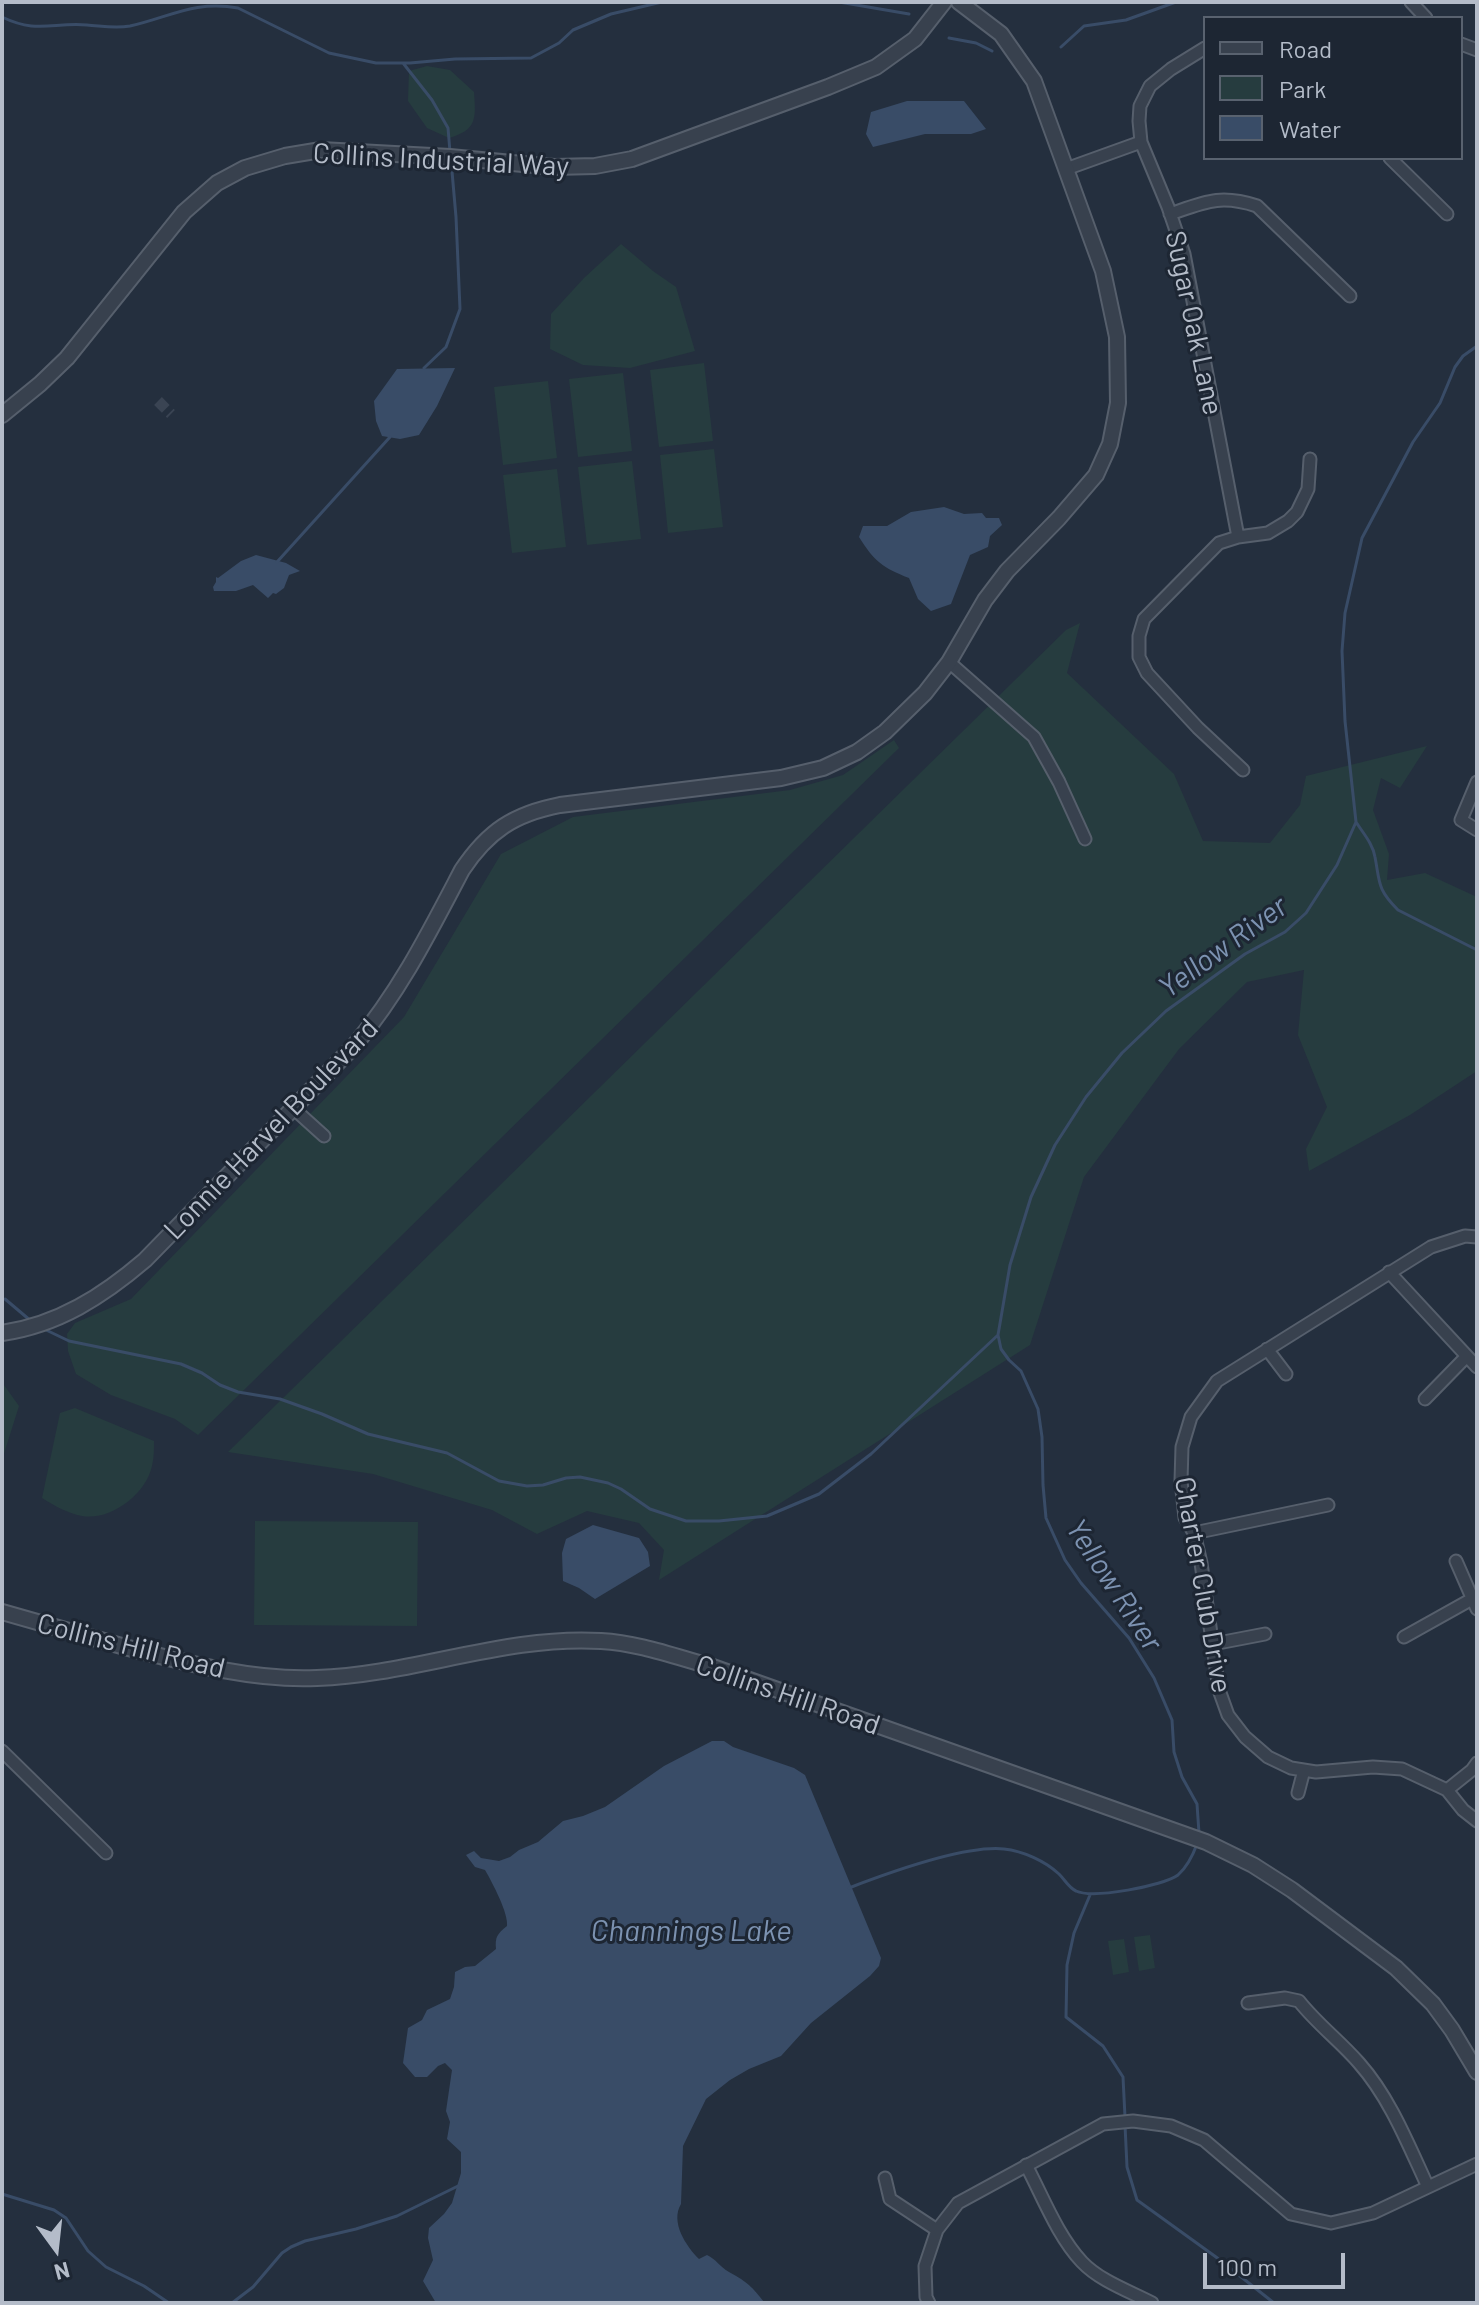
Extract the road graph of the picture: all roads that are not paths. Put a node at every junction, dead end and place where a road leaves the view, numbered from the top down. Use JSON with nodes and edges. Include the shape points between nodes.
{"nodes":[{"id":1,"x":944,"y":2,"type":"edge"},
{"id":2,"x":959,"y":2,"type":"edge"},
{"id":3,"x":1203,"y":49,"type":"edge"},
{"id":4,"x":1141,"y":142,"type":"junction"},
{"id":5,"x":1392,"y":160,"type":"edge"},
{"id":6,"x":1066,"y":169,"type":"junction"},
{"id":7,"x":1170,"y":214,"type":"junction"},
{"id":8,"x":1447,"y":214,"type":"dead end"},
{"id":9,"x":1350,"y":296,"type":"dead end"},
{"id":10,"x":2,"y":415,"type":"edge"},
{"id":11,"x":1310,"y":459,"type":"dead end"},
{"id":12,"x":1238,"y":537,"type":"junction"},
{"id":13,"x":949,"y":662,"type":"junction"},
{"id":14,"x":1243,"y":770,"type":"dead end"},
{"id":15,"x":1477,"y":782,"type":"edge"},
{"id":16,"x":1477,"y":830,"type":"edge"},
{"id":17,"x":1085,"y":839,"type":"dead end"},
{"id":18,"x":293,"y":1108,"type":"junction"},
{"id":19,"x":324,"y":1136,"type":"dead end"},
{"id":20,"x":1477,"y":1237,"type":"edge"},
{"id":21,"x":1389,"y":1272,"type":"junction"},
{"id":22,"x":2,"y":1333,"type":"edge"},
{"id":23,"x":1267,"y":1349,"type":"junction"},
{"id":24,"x":1466,"y":1357,"type":"junction"},
{"id":25,"x":1477,"y":1367,"type":"edge"},
{"id":26,"x":1286,"y":1374,"type":"dead end"},
{"id":27,"x":1425,"y":1399,"type":"dead end"},
{"id":28,"x":1328,"y":1505,"type":"dead end"},
{"id":29,"x":1194,"y":1533,"type":"junction"},
{"id":30,"x":1456,"y":1561,"type":"dead end"},
{"id":31,"x":1475,"y":1604,"type":"edge"},
{"id":32,"x":2,"y":1612,"type":"edge"},
{"id":33,"x":1265,"y":1634,"type":"dead end"},
{"id":34,"x":1404,"y":1637,"type":"dead end"},
{"id":35,"x":1213,"y":1644,"type":"junction"},
{"id":36,"x":2,"y":1751,"type":"edge"},
{"id":37,"x":1477,"y":1763,"type":"edge"},
{"id":38,"x":1304,"y":1770,"type":"junction"},
{"id":39,"x":1447,"y":1790,"type":"junction"},
{"id":40,"x":1298,"y":1793,"type":"dead end"},
{"id":41,"x":1477,"y":1821,"type":"edge"},
{"id":42,"x":106,"y":1853,"type":"dead end"},
{"id":43,"x":1248,"y":2003,"type":"dead end"},
{"id":44,"x":1475,"y":2063,"type":"edge"},
{"id":45,"x":1477,"y":2164,"type":"edge"},
{"id":46,"x":1026,"y":2165,"type":"junction"},
{"id":47,"x":885,"y":2178,"type":"dead end"},
{"id":48,"x":1428,"y":2187,"type":"junction"},
{"id":49,"x":937,"y":2230,"type":"junction"},
{"id":50,"x":929,"y":2303,"type":"edge"},
{"id":51,"x":1152,"y":2303,"type":"edge"}],
"edges":[{"from":1,"to":10,"type":"street","name":"Collins Industrial Way","via":[[915,39],[876,67],[632,159],[554,167],[321,150],[245,168],[217,183],[184,212],[67,358]]},
{"from":2,"to":6,"type":"street","name":"Lonnie Harvel Boulevard","via":[[1001,34],[1034,81]]},
{"from":3,"to":4,"type":"street","name":"Sugar Oak Lane","via":[[1150,86],[1140,106]]},
{"from":4,"to":6,"type":"street"},
{"from":4,"to":7,"type":"street","name":"Sugar Oak Lane"},
{"from":5,"to":8,"type":"street"},
{"from":6,"to":13,"type":"street","name":"Lonnie Harvel Boulevard","via":[[1103,271],[1117,337],[1118,403],[1110,444],[1087,488],[985,600]]},
{"from":7,"to":9,"type":"street","via":[[1222,198],[1257,206]]},
{"from":7,"to":12,"type":"street","name":"Sugar Oak Lane","via":[[1184,254]]},
{"from":11,"to":12,"type":"street","via":[[1308,489],[1297,512],[1268,533]]},
{"from":12,"to":14,"type":"street","via":[[1219,543],[1144,619],[1138,646],[1147,673]]},
{"from":13,"to":17,"type":"street","via":[[1034,737]]},
{"from":13,"to":18,"type":"street","name":"Lonnie Harvel Boulevard","via":[[885,732],[823,768],[781,778],[560,805],[499,828],[462,870],[381,1013]]},
{"from":15,"to":16,"type":"street","via":[[1461,820]]},
{"from":18,"to":19,"type":"street"},
{"from":18,"to":22,"type":"street","name":"Lonnie Harvel Boulevard","via":[[115,1286],[51,1320]]},
{"from":20,"to":21,"type":"street","name":"Charter Club Drive","via":[[1431,1247]]},
{"from":21,"to":23,"type":"street","name":"Charter Club Drive"},
{"from":21,"to":24,"type":"street"},
{"from":23,"to":26,"type":"street"},
{"from":23,"to":29,"type":"street","name":"Charter Club Drive","via":[[1217,1381],[1191,1417],[1182,1447],[1181,1481],[1185,1518]]},
{"from":24,"to":25,"type":"street"},
{"from":24,"to":27,"type":"street"},
{"from":28,"to":29,"type":"street"},
{"from":29,"to":35,"type":"street","name":"Charter Club Drive"},
{"from":30,"to":31,"type":"street"},
{"from":31,"to":34,"type":"street"},
{"from":32,"to":44,"type":"street","name":"Collins Hill Road","via":[[166,1658],[282,1677],[377,1672],[558,1641],[642,1647],[713,1667],[1206,1842],[1253,1865],[1404,1975],[1433,2004]]},
{"from":33,"to":35,"type":"street"},
{"from":35,"to":38,"type":"street","name":"Charter Club Drive","via":[[1228,1715],[1268,1757]]},
{"from":36,"to":42,"type":"street"},
{"from":37,"to":39,"type":"street"},
{"from":38,"to":39,"type":"street","name":"Charter Club Drive","via":[[1402,1769]]},
{"from":38,"to":40,"type":"street"},
{"from":39,"to":41,"type":"street","name":"Charter Club Drive"},
{"from":43,"to":48,"type":"street","via":[[1299,2001],[1359,2063],[1389,2104]]},
{"from":45,"to":48,"type":"street"},
{"from":46,"to":48,"type":"street","via":[[1103,2124],[1133,2121],[1171,2126],[1204,2140],[1291,2214],[1304,2217],[1331,2223],[1373,2213]]},
{"from":46,"to":49,"type":"street","via":[[958,2203]]},
{"from":46,"to":51,"type":"street","via":[[1064,2239],[1084,2263]]},
{"from":47,"to":49,"type":"street","via":[[890,2199]]},
{"from":49,"to":50,"type":"street","via":[[925,2266]]}]}
